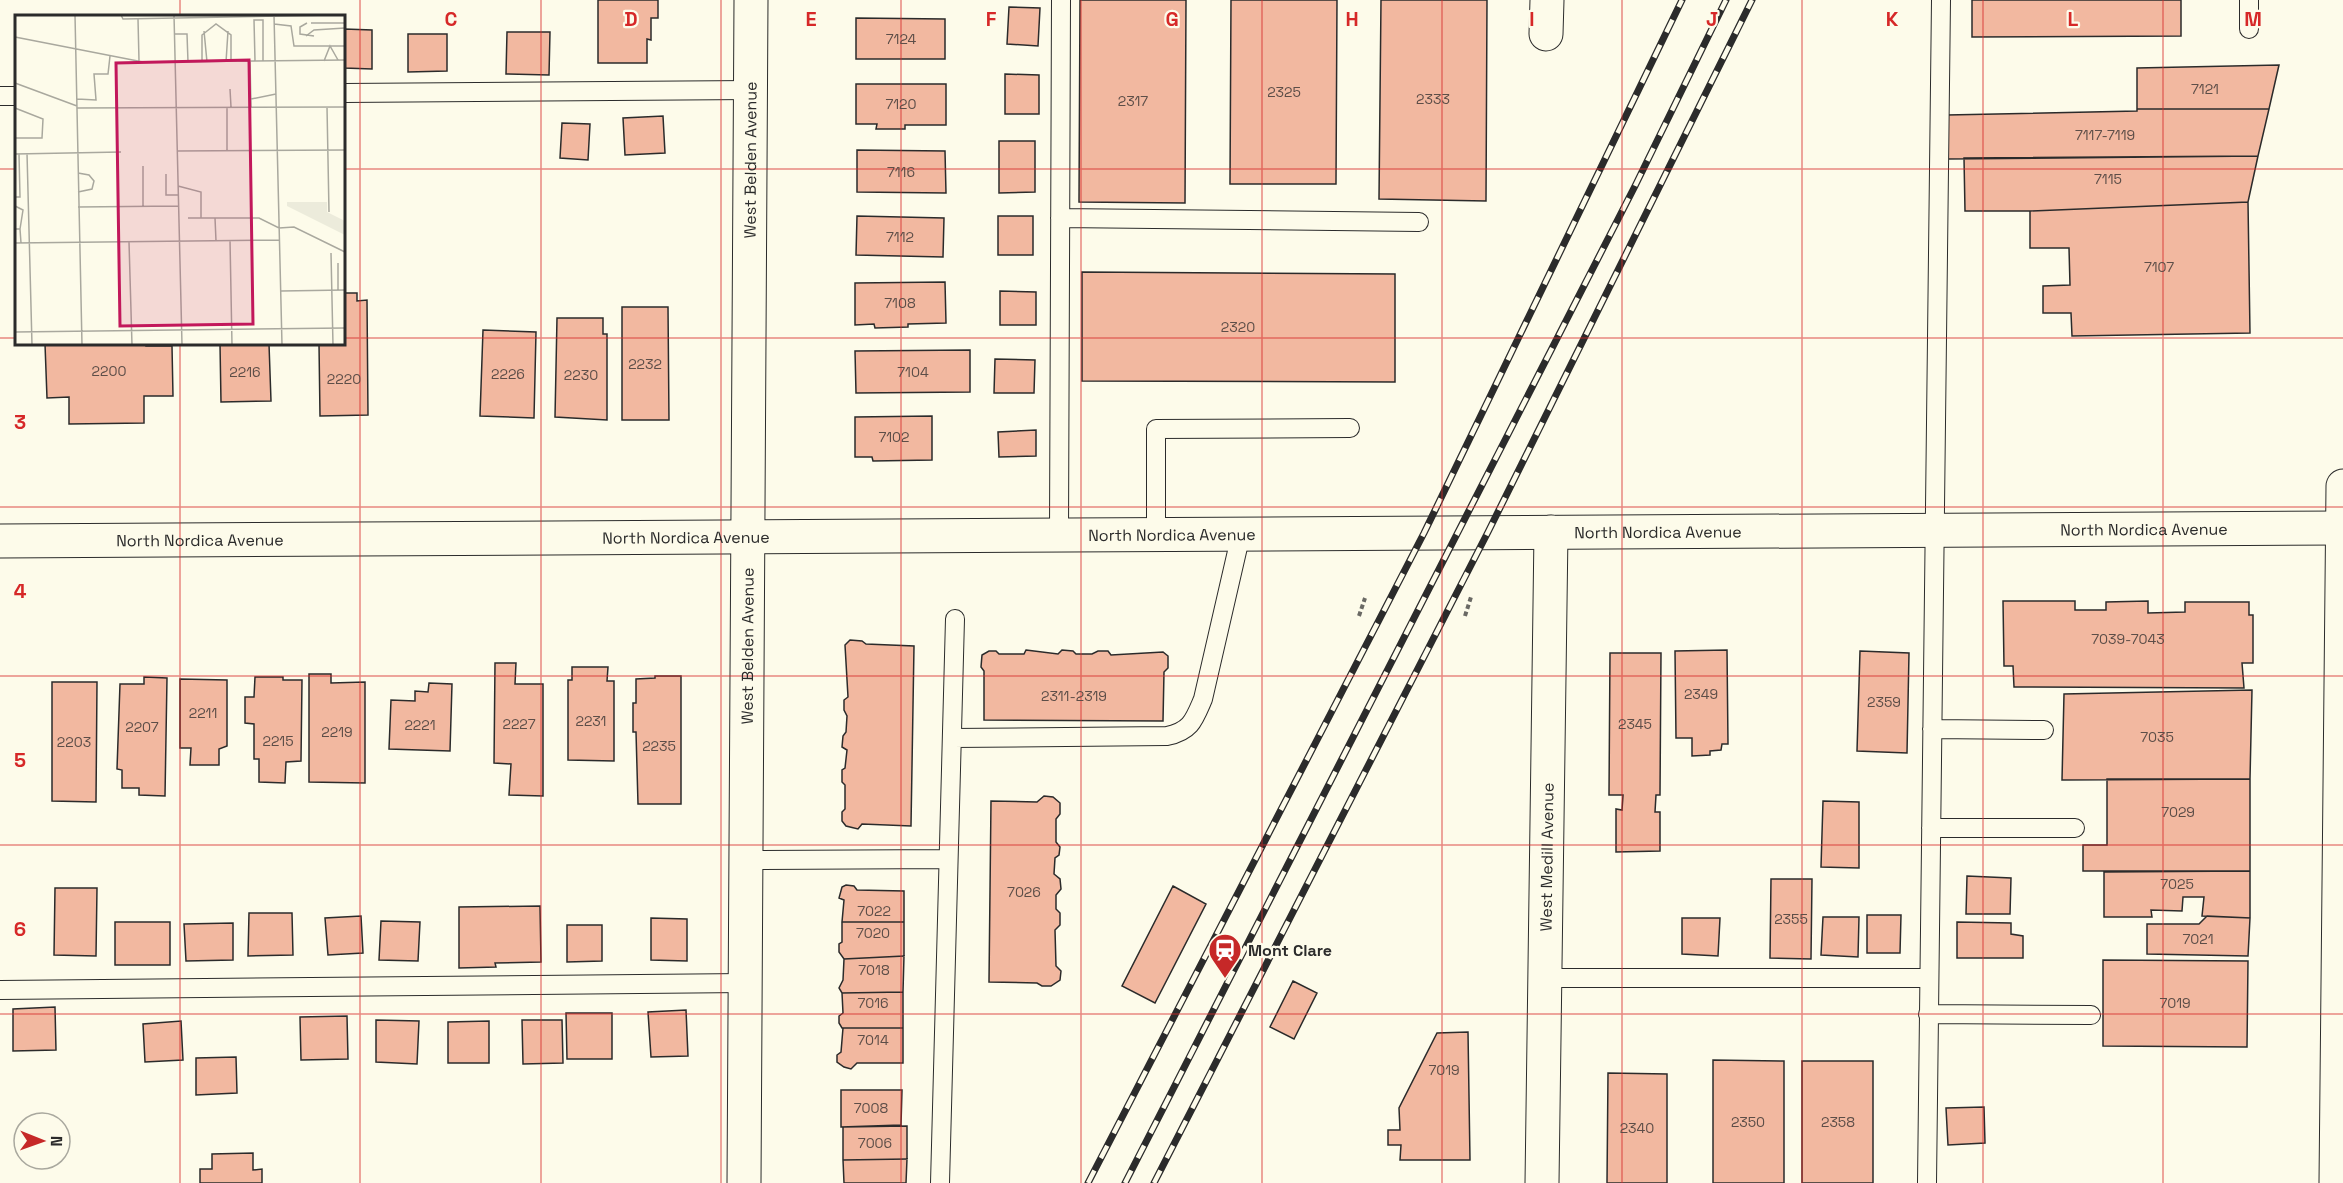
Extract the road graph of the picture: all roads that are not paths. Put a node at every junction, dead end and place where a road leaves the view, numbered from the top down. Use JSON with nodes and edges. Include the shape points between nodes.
{"nodes":[{"id":1,"x":751,"y":0,"type":"edge"},
{"id":2,"x":1061,"y":0,"type":"edge"},
{"id":3,"x":1546,"y":0,"type":"edge"},
{"id":4,"x":1941,"y":0,"type":"edge"},
{"id":5,"x":2249,"y":0,"type":"edge"},
{"id":6,"x":2249,"y":29,"type":"dead end"},
{"id":7,"x":1546,"y":34,"type":"dead end"},
{"id":8,"x":751,"y":90,"type":"junction"},
{"id":9,"x":345,"y":93,"type":"edge"},
{"id":10,"x":1060,"y":218,"type":"junction"},
{"id":11,"x":1419,"y":222,"type":"dead end"},
{"id":12,"x":1350,"y":428,"type":"dead end"},
{"id":13,"x":2343,"y":486,"type":"edge"},
{"id":14,"x":2342,"y":528,"type":"edge"},
{"id":15,"x":1935,"y":530,"type":"junction"},
{"id":16,"x":1551,"y":532,"type":"junction"},
{"id":17,"x":1156,"y":534,"type":"junction"},
{"id":18,"x":1241,"y":534,"type":"junction"},
{"id":19,"x":1059,"y":535,"type":"junction"},
{"id":20,"x":747,"y":536,"type":"junction"},
{"id":21,"x":0,"y":541,"type":"edge"},
{"id":22,"x":955,"y":619,"type":"dead end"},
{"id":23,"x":2342,"y":642,"type":"edge"},
{"id":24,"x":1932,"y":729,"type":"junction"},
{"id":25,"x":2044,"y":730,"type":"dead end"},
{"id":26,"x":952,"y":738,"type":"junction"},
{"id":27,"x":2341,"y":767,"type":"edge"},
{"id":28,"x":2341,"y":809,"type":"edge"},
{"id":29,"x":1931,"y":828,"type":"junction"},
{"id":30,"x":2075,"y":828,"type":"dead end"},
{"id":31,"x":948,"y":859,"type":"junction"},
{"id":32,"x":747,"y":860,"type":"junction"},
{"id":33,"x":2340,"y":976,"type":"edge"},
{"id":34,"x":1544,"y":978,"type":"junction"},
{"id":35,"x":1929,"y":978,"type":"junction"},
{"id":36,"x":746,"y":983,"type":"junction"},
{"id":37,"x":0,"y":990,"type":"edge"},
{"id":38,"x":1928,"y":1014,"type":"junction"},
{"id":39,"x":2091,"y":1015,"type":"dead end"},
{"id":40,"x":2340,"y":1027,"type":"edge"},
{"id":41,"x":744,"y":1183,"type":"edge"},
{"id":42,"x":940,"y":1183,"type":"edge"},
{"id":43,"x":1542,"y":1183,"type":"edge"},
{"id":44,"x":1927,"y":1183,"type":"edge"},
{"id":45,"x":2336,"y":1183,"type":"edge"}],
"edges":[{"from":1,"to":8,"type":"street","name":"West Belden Avenue"},
{"from":2,"to":10,"type":"lane"},
{"from":3,"to":7,"type":"street"},
{"from":4,"to":15,"type":"lane"},
{"from":5,"to":6,"type":"lane"},
{"from":8,"to":9,"type":"lane"},
{"from":8,"to":20,"type":"street","name":"West Belden Avenue"},
{"from":10,"to":11,"type":"lane"},
{"from":10,"to":19,"type":"lane"},
{"from":12,"to":17,"type":"lane","via":[[1155,429]]},
{"from":13,"to":14,"type":"street"},
{"from":14,"to":15,"type":"street","name":"North Nordica Avenue"},
{"from":14,"to":23,"type":"street"},
{"from":15,"to":16,"type":"street","name":"North Nordica Avenue"},
{"from":15,"to":24,"type":"lane"},
{"from":16,"to":18,"type":"street","name":"North Nordica Avenue"},
{"from":16,"to":34,"type":"street","name":"West Medill Avenue"},
{"from":17,"to":18,"type":"street","name":"North Nordica Avenue"},
{"from":17,"to":19,"type":"street","name":"North Nordica Avenue"},
{"from":18,"to":26,"type":"lane","via":[[1203,699],[1192,723],[1181,733]]},
{"from":19,"to":20,"type":"street","name":"North Nordica Avenue"},
{"from":20,"to":21,"type":"street","name":"North Nordica Avenue"},
{"from":20,"to":32,"type":"street","name":"West Belden Avenue"},
{"from":22,"to":26,"type":"lane"},
{"from":23,"to":27,"type":"street"},
{"from":24,"to":25,"type":"lane"},
{"from":24,"to":29,"type":"lane"},
{"from":26,"to":31,"type":"lane"},
{"from":27,"to":28,"type":"street"},
{"from":28,"to":33,"type":"street"},
{"from":29,"to":30,"type":"lane"},
{"from":29,"to":35,"type":"lane"},
{"from":31,"to":32,"type":"lane"},
{"from":31,"to":42,"type":"lane"},
{"from":32,"to":36,"type":"street","name":"West Belden Avenue"},
{"from":33,"to":40,"type":"street"},
{"from":34,"to":35,"type":"lane"},
{"from":34,"to":43,"type":"street","name":"West Medill Avenue"},
{"from":35,"to":38,"type":"lane"},
{"from":36,"to":37,"type":"lane"},
{"from":36,"to":41,"type":"street","name":"West Belden Avenue"},
{"from":38,"to":39,"type":"lane"},
{"from":38,"to":44,"type":"lane"},
{"from":40,"to":45,"type":"street"}]}
